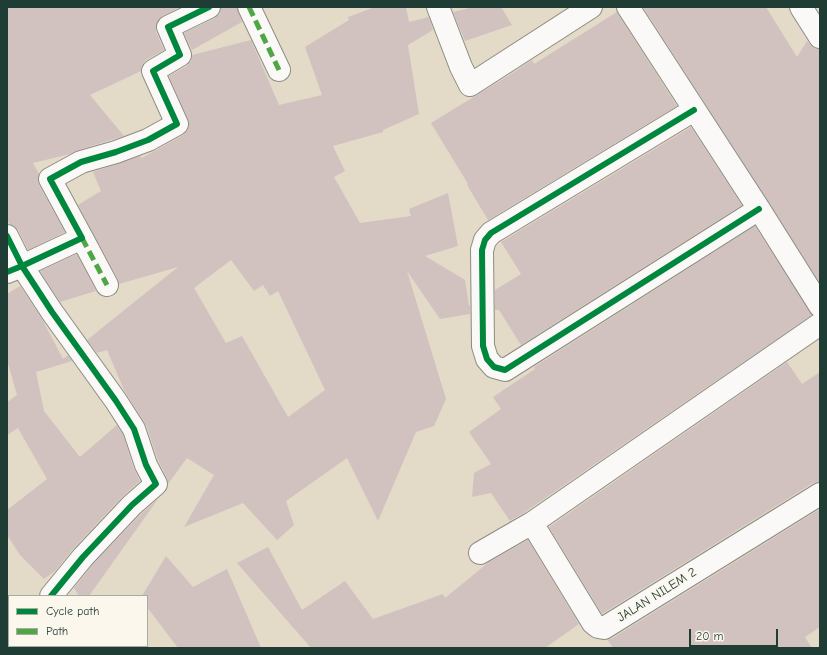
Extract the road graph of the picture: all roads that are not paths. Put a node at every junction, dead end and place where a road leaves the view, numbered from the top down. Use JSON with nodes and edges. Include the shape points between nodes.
{"nodes":[{"id":1,"x":209,"y":7,"type":"edge"},
{"id":2,"x":249,"y":7,"type":"edge"},
{"id":3,"x":438,"y":7,"type":"edge"},
{"id":4,"x":591,"y":7,"type":"edge"},
{"id":5,"x":628,"y":7,"type":"edge"},
{"id":6,"x":806,"y":9,"type":"edge"},
{"id":7,"x":820,"y":37,"type":"edge"},
{"id":8,"x":278,"y":70,"type":"dead end"},
{"id":9,"x":694,"y":110,"type":"junction"},
{"id":10,"x":759,"y":209,"type":"junction"},
{"id":11,"x":7,"y":236,"type":"edge"},
{"id":12,"x":82,"y":238,"type":"junction"},
{"id":13,"x":15,"y":269,"type":"edge"},
{"id":14,"x":107,"y":285,"type":"dead end"},
{"id":15,"x":820,"y":306,"type":"edge"},
{"id":16,"x":820,"y":324,"type":"edge"},
{"id":17,"x":820,"y":494,"type":"edge"},
{"id":18,"x":532,"y":523,"type":"junction"},
{"id":19,"x":480,"y":553,"type":"dead end"},
{"id":20,"x":52,"y":595,"type":"edge"}],
"edges":[{"from":1,"to":12,"type":"street","via":[[168,27],[180,55],[153,71],[176,124],[148,140],[81,162],[50,179]]},
{"from":2,"to":8,"type":"street"},
{"from":3,"to":4,"type":"street","via":[[470,85]]},
{"from":5,"to":9,"type":"street"},
{"from":6,"to":7,"type":"street"},
{"from":9,"to":10,"type":"street"},
{"from":9,"to":10,"type":"street","via":[[491,233],[485,240],[482,250],[483,346],[487,359],[494,367],[505,370]]},
{"from":10,"to":15,"type":"street"},
{"from":11,"to":13,"type":"street"},
{"from":12,"to":13,"type":"street"},
{"from":12,"to":14,"type":"street"},
{"from":13,"to":20,"type":"street","via":[[52,312],[116,401],[134,429],[146,465],[156,484],[127,510]]},
{"from":16,"to":18,"type":"street"},
{"from":17,"to":18,"type":"street","name":"JALAN NILEM 2","via":[[604,628],[593,623]]},
{"from":18,"to":19,"type":"street"}]}
